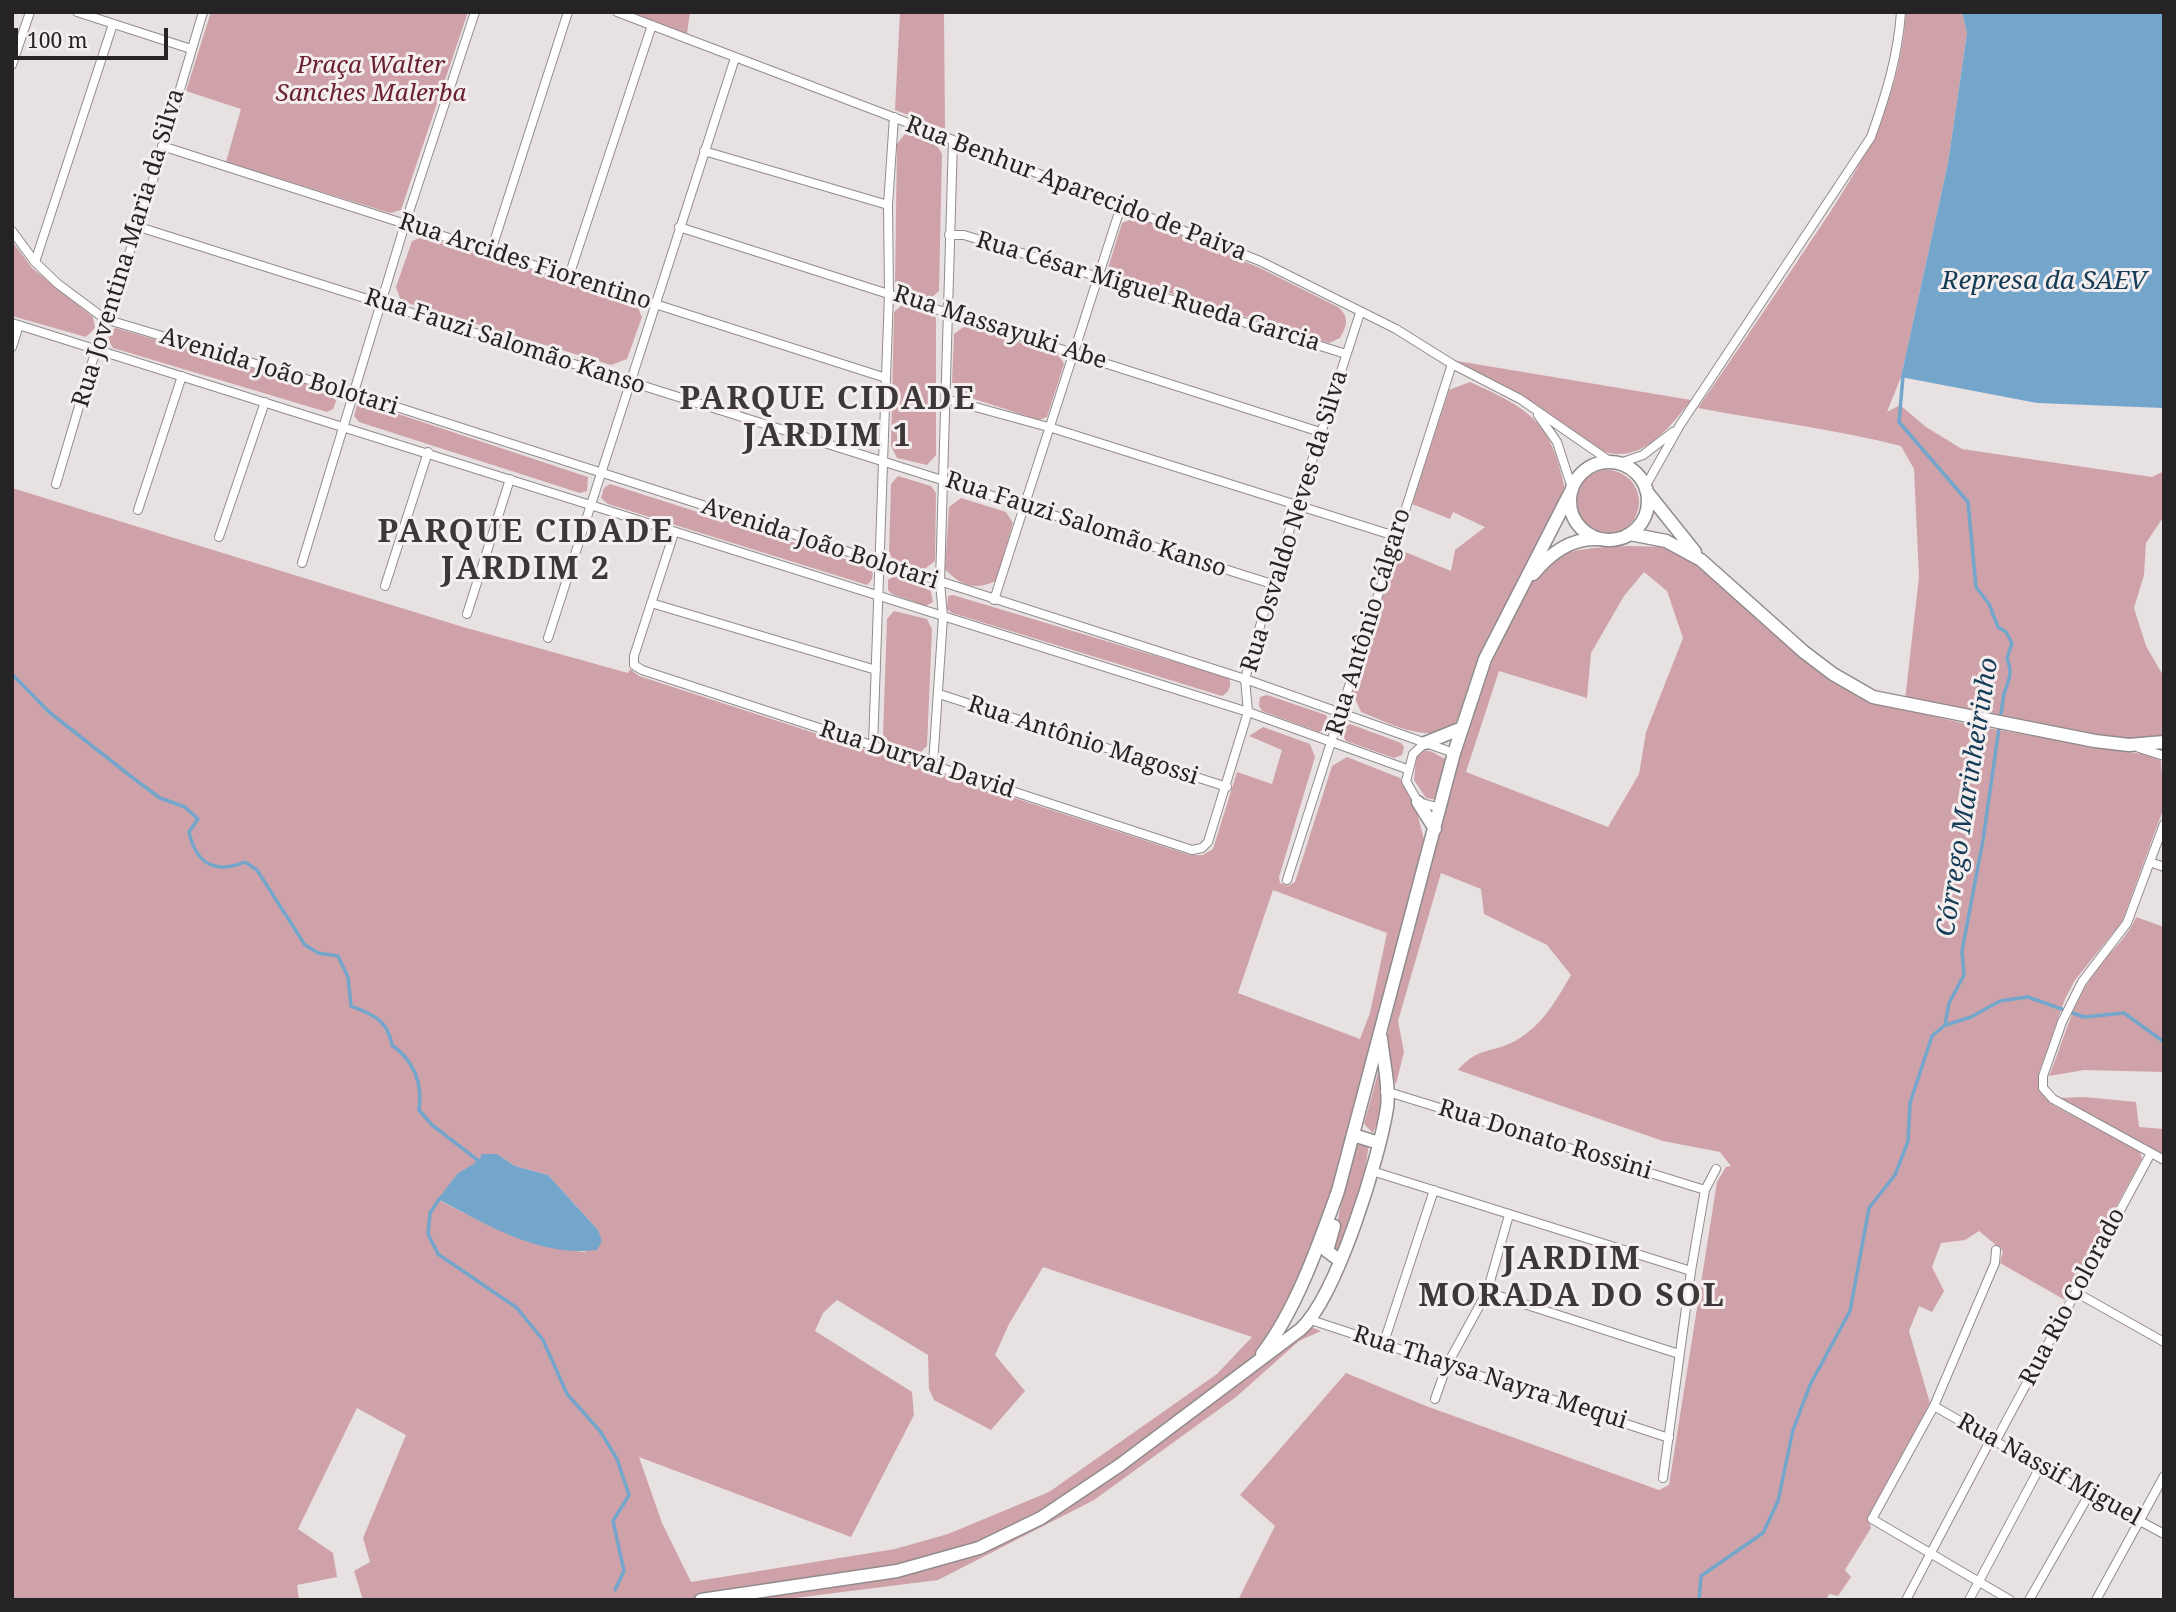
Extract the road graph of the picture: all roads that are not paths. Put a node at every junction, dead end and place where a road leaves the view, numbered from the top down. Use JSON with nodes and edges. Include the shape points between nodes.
{"nodes":[{"id":1,"x":30,"y":12,"type":"edge"},
{"id":2,"x":77,"y":12,"type":"edge"},
{"id":3,"x":203,"y":12,"type":"edge"},
{"id":4,"x":474,"y":12,"type":"edge"},
{"id":5,"x":568,"y":12,"type":"edge"},
{"id":6,"x":617,"y":12,"type":"edge"},
{"id":7,"x":1901,"y":12,"type":"edge"},
{"id":8,"x":113,"y":24,"type":"junction"},
{"id":9,"x":652,"y":25,"type":"junction"},
{"id":10,"x":191,"y":49,"type":"junction"},
{"id":11,"x":735,"y":58,"type":"junction"},
{"id":12,"x":12,"y":65,"type":"edge"},
{"id":13,"x":894,"y":117,"type":"junction"},
{"id":14,"x":953,"y":140,"type":"junction"},
{"id":15,"x":162,"y":146,"type":"junction"},
{"id":16,"x":704,"y":151,"type":"junction"},
{"id":17,"x":888,"y":205,"type":"junction"},
{"id":18,"x":1121,"y":206,"type":"junction"},
{"id":19,"x":405,"y":223,"type":"junction"},
{"id":20,"x":139,"y":227,"type":"junction"},
{"id":21,"x":679,"y":227,"type":"junction"},
{"id":22,"x":12,"y":231,"type":"edge"},
{"id":23,"x":949,"y":235,"type":"junction"},
{"id":24,"x":491,"y":251,"type":"junction"},
{"id":25,"x":35,"y":262,"type":"junction"},
{"id":26,"x":569,"y":276,"type":"junction"},
{"id":27,"x":1098,"y":277,"type":"junction"},
{"id":28,"x":889,"y":293,"type":"junction"},
{"id":29,"x":381,"y":302,"type":"junction"},
{"id":30,"x":654,"y":304,"type":"junction"},
{"id":31,"x":949,"y":312,"type":"junction"},
{"id":32,"x":1360,"y":313,"type":"junction"},
{"id":33,"x":105,"y":319,"type":"junction"},
{"id":34,"x":16,"y":324,"type":"edge"},
{"id":35,"x":12,"y":347,"type":"edge"},
{"id":36,"x":96,"y":348,"type":"junction"},
{"id":37,"x":1074,"y":351,"type":"junction"},
{"id":38,"x":1346,"y":354,"type":"junction"},
{"id":39,"x":1452,"y":364,"type":"junction"},
{"id":40,"x":182,"y":376,"type":"junction"},
{"id":41,"x":887,"y":378,"type":"junction"},
{"id":42,"x":629,"y":382,"type":"junction"},
{"id":43,"x":353,"y":393,"type":"junction"},
{"id":44,"x":946,"y":399,"type":"junction"},
{"id":45,"x":1520,"y":399,"type":"junction"},
{"id":46,"x":265,"y":402,"type":"junction"},
{"id":47,"x":342,"y":425,"type":"junction"},
{"id":48,"x":1680,"y":425,"type":"junction"},
{"id":49,"x":1052,"y":428,"type":"junction"},
{"id":50,"x":1320,"y":432,"type":"junction"},
{"id":51,"x":428,"y":452,"type":"junction"},
{"id":52,"x":884,"y":460,"type":"junction"},
{"id":53,"x":1616,"y":463,"type":"junction"},
{"id":54,"x":601,"y":474,"type":"junction"},
{"id":55,"x":510,"y":479,"type":"junction"},
{"id":56,"x":943,"y":480,"type":"junction"},
{"id":57,"x":56,"y":484,"type":"dead end"},
{"id":58,"x":1646,"y":489,"type":"junction"},
{"id":59,"x":1571,"y":490,"type":"junction"},
{"id":60,"x":592,"y":505,"type":"junction"},
{"id":61,"x":1299,"y":506,"type":"junction"},
{"id":62,"x":1025,"y":507,"type":"junction"},
{"id":63,"x":138,"y":510,"type":"dead end"},
{"id":64,"x":674,"y":533,"type":"junction"},
{"id":65,"x":1630,"y":534,"type":"junction"},
{"id":66,"x":1395,"y":536,"type":"junction"},
{"id":67,"x":219,"y":537,"type":"dead end"},
{"id":68,"x":1598,"y":539,"type":"junction"},
{"id":69,"x":1702,"y":560,"type":"junction"},
{"id":70,"x":302,"y":563,"type":"dead end"},
{"id":71,"x":878,"y":563,"type":"junction"},
{"id":72,"x":940,"y":582,"type":"junction"},
{"id":73,"x":1272,"y":584,"type":"junction"},
{"id":74,"x":385,"y":586,"type":"dead end"},
{"id":75,"x":1521,"y":587,"type":"junction"},
{"id":76,"x":878,"y":597,"type":"junction"},
{"id":77,"x":994,"y":600,"type":"junction"},
{"id":78,"x":651,"y":603,"type":"junction"},
{"id":79,"x":467,"y":614,"type":"dead end"},
{"id":80,"x":943,"y":617,"type":"junction"},
{"id":81,"x":548,"y":638,"type":"dead end"},
{"id":82,"x":876,"y":670,"type":"junction"},
{"id":83,"x":1245,"y":679,"type":"junction"},
{"id":84,"x":939,"y":694,"type":"junction"},
{"id":85,"x":1248,"y":712,"type":"junction"},
{"id":86,"x":1340,"y":712,"type":"junction"},
{"id":87,"x":1462,"y":728,"type":"junction"},
{"id":88,"x":1332,"y":741,"type":"junction"},
{"id":89,"x":2164,"y":742,"type":"edge"},
{"id":90,"x":1425,"y":743,"type":"junction"},
{"id":91,"x":873,"y":746,"type":"junction"},
{"id":92,"x":2129,"y":746,"type":"junction"},
{"id":93,"x":1454,"y":753,"type":"junction"},
{"id":94,"x":2164,"y":756,"type":"edge"},
{"id":95,"x":933,"y":764,"type":"junction"},
{"id":96,"x":1407,"y":769,"type":"junction"},
{"id":97,"x":1227,"y":788,"type":"junction"},
{"id":98,"x":1418,"y":802,"type":"junction"},
{"id":99,"x":1441,"y":808,"type":"junction"},
{"id":100,"x":2164,"y":824,"type":"edge"},
{"id":101,"x":1435,"y":829,"type":"junction"},
{"id":102,"x":2162,"y":836,"type":"edge"},
{"id":103,"x":1202,"y":848,"type":"joint"},
{"id":104,"x":2150,"y":862,"type":"junction"},
{"id":105,"x":2164,"y":867,"type":"edge"},
{"id":106,"x":1287,"y":880,"type":"dead end"},
{"id":107,"x":1381,"y":1038,"type":"junction"},
{"id":108,"x":1385,"y":1091,"type":"junction"},
{"id":109,"x":1353,"y":1135,"type":"junction"},
{"id":110,"x":1379,"y":1143,"type":"junction"},
{"id":111,"x":2151,"y":1153,"type":"junction"},
{"id":112,"x":2164,"y":1160,"type":"edge"},
{"id":113,"x":1716,"y":1169,"type":"dead end"},
{"id":114,"x":1372,"y":1171,"type":"junction"},
{"id":115,"x":1434,"y":1190,"type":"junction"},
{"id":116,"x":1705,"y":1190,"type":"junction"},
{"id":117,"x":1338,"y":1191,"type":"junction"},
{"id":118,"x":1509,"y":1215,"type":"junction"},
{"id":119,"x":1996,"y":1250,"type":"dead end"},
{"id":120,"x":1339,"y":1260,"type":"junction"},
{"id":121,"x":1691,"y":1271,"type":"junction"},
{"id":122,"x":1487,"y":1292,"type":"junction"},
{"id":123,"x":2077,"y":1293,"type":"junction"},
{"id":124,"x":1311,"y":1320,"type":"junction"},
{"id":125,"x":1384,"y":1342,"type":"junction"},
{"id":126,"x":2164,"y":1342,"type":"edge"},
{"id":127,"x":1679,"y":1354,"type":"junction"},
{"id":128,"x":1257,"y":1360,"type":"junction"},
{"id":129,"x":1447,"y":1364,"type":"junction"},
{"id":130,"x":1435,"y":1399,"type":"dead end"},
{"id":131,"x":1934,"y":1406,"type":"junction"},
{"id":132,"x":1669,"y":1438,"type":"junction"},
{"id":133,"x":1993,"y":1441,"type":"junction"},
{"id":134,"x":2040,"y":1467,"type":"junction"},
{"id":135,"x":2164,"y":1476,"type":"edge"},
{"id":136,"x":1663,"y":1478,"type":"dead end"},
{"id":137,"x":2090,"y":1493,"type":"junction"},
{"id":138,"x":2140,"y":1520,"type":"junction"},
{"id":139,"x":2164,"y":1534,"type":"edge"},
{"id":140,"x":1930,"y":1554,"type":"junction"},
{"id":141,"x":1979,"y":1581,"type":"junction"},
{"id":142,"x":701,"y":1600,"type":"edge"},
{"id":143,"x":1906,"y":1600,"type":"edge"},
{"id":144,"x":1969,"y":1600,"type":"edge"},
{"id":145,"x":2010,"y":1600,"type":"edge"},
{"id":146,"x":2029,"y":1600,"type":"edge"},
{"id":147,"x":2096,"y":1600,"type":"edge"}],
"edges":[{"from":1,"to":12,"type":"street"},
{"from":2,"to":8,"type":"street"},
{"from":3,"to":10,"type":"street","name":"Rua Joventina Maria da Silva"},
{"from":4,"to":19,"type":"street"},
{"from":5,"to":24,"type":"street"},
{"from":6,"to":9,"type":"street","name":"Rua Benhur Aparecido de Paiva"},
{"from":7,"to":48,"type":"street","via":[[1888,88],[1871,137]]},
{"from":8,"to":10,"type":"street"},
{"from":8,"to":25,"type":"street"},
{"from":9,"to":11,"type":"street","name":"Rua Benhur Aparecido de Paiva"},
{"from":9,"to":26,"type":"street"},
{"from":10,"to":15,"type":"street","name":"Rua Joventina Maria da Silva"},
{"from":11,"to":13,"type":"street","name":"Rua Benhur Aparecido de Paiva"},
{"from":11,"to":16,"type":"street"},
{"from":13,"to":14,"type":"street","name":"Rua Benhur Aparecido de Paiva"},
{"from":13,"to":17,"type":"street"},
{"from":14,"to":18,"type":"street","name":"Rua Benhur Aparecido de Paiva"},
{"from":14,"to":23,"type":"street"},
{"from":15,"to":19,"type":"street","name":"Rua Arcides Fiorentino"},
{"from":15,"to":20,"type":"street","name":"Rua Joventina Maria da Silva"},
{"from":16,"to":17,"type":"street"},
{"from":16,"to":21,"type":"street"},
{"from":17,"to":28,"type":"street"},
{"from":18,"to":27,"type":"street"},
{"from":18,"to":32,"type":"street","name":"Rua Benhur Aparecido de Paiva","via":[[1260,261]]},
{"from":19,"to":24,"type":"street","name":"Rua Arcides Fiorentino"},
{"from":19,"to":29,"type":"street"},
{"from":20,"to":29,"type":"street","name":"Rua Fauzi Salomão Kanso"},
{"from":20,"to":33,"type":"street","name":"Rua Joventina Maria da Silva"},
{"from":21,"to":28,"type":"street","name":"Rua Massayuki Abe"},
{"from":21,"to":30,"type":"street"},
{"from":22,"to":25,"type":"street","name":"Avenida João Bolotari"},
{"from":23,"to":27,"type":"street","name":"Rua César Miguel Rueda Garcia","via":[[964,235]]},
{"from":23,"to":31,"type":"street"},
{"from":24,"to":26,"type":"street","name":"Rua Arcides Fiorentino"},
{"from":25,"to":33,"type":"street","name":"Avenida João Bolotari"},
{"from":26,"to":30,"type":"street","name":"Rua Arcides Fiorentino"},
{"from":27,"to":37,"type":"street"},
{"from":27,"to":38,"type":"street","name":"Rua César Miguel Rueda Garcia"},
{"from":28,"to":31,"type":"street","name":"Rua Massayuki Abe"},
{"from":28,"to":41,"type":"street"},
{"from":29,"to":42,"type":"street","name":"Rua Fauzi Salomão Kanso"},
{"from":29,"to":43,"type":"street"},
{"from":30,"to":41,"type":"street","name":"Rua Arcides Fiorentino"},
{"from":30,"to":42,"type":"street"},
{"from":31,"to":37,"type":"street","name":"Rua Massayuki Abe"},
{"from":31,"to":44,"type":"street"},
{"from":32,"to":38,"type":"street","name":"Rua Osvaldo Neves da Silva"},
{"from":32,"to":39,"type":"street","name":"Rua Benhur Aparecido de Paiva"},
{"from":33,"to":36,"type":"street","name":"Rua Joventina Maria da Silva"},
{"from":33,"to":43,"type":"street","name":"Avenida João Bolotari"},
{"from":34,"to":35,"type":"street"},
{"from":34,"to":36,"type":"street","name":"Avenida João Bolotari"},
{"from":36,"to":40,"type":"street","name":"Avenida João Bolotari"},
{"from":36,"to":57,"type":"street","name":"Rua Joventina Maria da Silva"},
{"from":37,"to":49,"type":"street"},
{"from":37,"to":50,"type":"street","name":"Rua Massayuki Abe"},
{"from":38,"to":50,"type":"street","name":"Rua Osvaldo Neves da Silva"},
{"from":39,"to":45,"type":"street","name":"Rua Benhur Aparecido de Paiva"},
{"from":39,"to":66,"type":"street","name":"Rua Antônio Cálgaro"},
{"from":40,"to":46,"type":"street","name":"Avenida João Bolotari"},
{"from":40,"to":63,"type":"street"},
{"from":41,"to":52,"type":"street"},
{"from":42,"to":52,"type":"street","name":"Rua Fauzi Salomão Kanso"},
{"from":42,"to":54,"type":"street"},
{"from":43,"to":47,"type":"street"},
{"from":43,"to":54,"type":"street","name":"Avenida João Bolotari"},
{"from":44,"to":49,"type":"street"},
{"from":44,"to":56,"type":"street"},
{"from":45,"to":53,"type":"street","name":"Rua Benhur Aparecido de Paiva"},
{"from":45,"to":59,"type":"street","name":"Rua Benhur Aparecido de Paiva","via":[[1542,419],[1557,442]]},
{"from":46,"to":47,"type":"street","name":"Avenida João Bolotari"},
{"from":46,"to":67,"type":"street"},
{"from":47,"to":51,"type":"street","name":"Avenida João Bolotari"},
{"from":47,"to":70,"type":"street"},
{"from":48,"to":53,"type":"street","via":[[1651,450]]},
{"from":48,"to":58,"type":"street"},
{"from":49,"to":61,"type":"street"},
{"from":49,"to":62,"type":"street"},
{"from":50,"to":61,"type":"street","name":"Rua Osvaldo Neves da Silva"},
{"from":51,"to":55,"type":"street","name":"Avenida João Bolotari"},
{"from":51,"to":74,"type":"street"},
{"from":52,"to":56,"type":"street","name":"Rua Fauzi Salomão Kanso"},
{"from":52,"to":71,"type":"street"},
{"from":53,"to":58,"type":"main road","via":[[1640,477]]},
{"from":53,"to":59,"type":"main road","via":[[1585,470]]},
{"from":54,"to":60,"type":"street"},
{"from":54,"to":71,"type":"street","name":"Avenida João Bolotari"},
{"from":55,"to":60,"type":"street","name":"Avenida João Bolotari"},
{"from":55,"to":79,"type":"street"},
{"from":56,"to":62,"type":"street","name":"Rua Fauzi Salomão Kanso"},
{"from":56,"to":72,"type":"street"},
{"from":58,"to":65,"type":"main road","via":[[1645,515]]},
{"from":58,"to":69,"type":"main road"},
{"from":59,"to":68,"type":"main road","via":[[1575,521]]},
{"from":59,"to":75,"type":"main road"},
{"from":60,"to":64,"type":"street","name":"Avenida João Bolotari"},
{"from":60,"to":81,"type":"street"},
{"from":61,"to":66,"type":"street"},
{"from":61,"to":73,"type":"street","name":"Rua Osvaldo Neves da Silva"},
{"from":62,"to":73,"type":"street","name":"Rua Fauzi Salomão Kanso"},
{"from":62,"to":77,"type":"street"},
{"from":64,"to":76,"type":"street","name":"Avenida João Bolotari"},
{"from":64,"to":78,"type":"street"},
{"from":65,"to":68,"type":"main road"},
{"from":65,"to":69,"type":"main road","via":[[1666,541]]},
{"from":66,"to":86,"type":"street","name":"Rua Antônio Cálgaro"},
{"from":68,"to":75,"type":"main road","via":[[1585,538],[1559,550]]},
{"from":69,"to":92,"type":"main road","via":[[1804,652],[1858,690],[1886,701]]},
{"from":71,"to":72,"type":"street","name":"Avenida João Bolotari"},
{"from":71,"to":76,"type":"street"},
{"from":72,"to":77,"type":"street","name":"Avenida João Bolotari"},
{"from":72,"to":80,"type":"street"},
{"from":73,"to":83,"type":"street","name":"Rua Osvaldo Neves da Silva"},
{"from":75,"to":87,"type":"main road","via":[[1485,659]]},
{"from":76,"to":80,"type":"street","name":"Avenida João Bolotari"},
{"from":76,"to":82,"type":"street"},
{"from":77,"to":83,"type":"street","name":"Avenida João Bolotari"},
{"from":78,"to":82,"type":"street"},
{"from":78,"to":91,"type":"street","name":"Rua Durval David","via":[[634,664],[642,670]]},
{"from":80,"to":84,"type":"street"},
{"from":80,"to":85,"type":"street","name":"Avenida João Bolotari"},
{"from":82,"to":91,"type":"street"},
{"from":83,"to":85,"type":"street","name":"Rua Osvaldo Neves da Silva"},
{"from":83,"to":86,"type":"street","name":"Avenida João Bolotari"},
{"from":84,"to":95,"type":"street"},
{"from":84,"to":97,"type":"street","name":"Rua Antônio Magossi"},
{"from":85,"to":88,"type":"street","name":"Avenida João Bolotari"},
{"from":85,"to":97,"type":"street","name":"Rua Osvaldo Neves da Silva"},
{"from":86,"to":88,"type":"street","name":"Rua Antônio Cálgaro"},
{"from":86,"to":90,"type":"street","name":"Avenida João Bolotari"},
{"from":87,"to":90,"type":"main road"},
{"from":87,"to":93,"type":"main road"},
{"from":88,"to":96,"type":"street","name":"Avenida João Bolotari"},
{"from":88,"to":106,"type":"street","name":"Rua Antônio Cálgaro"},
{"from":89,"to":92,"type":"main road"},
{"from":90,"to":93,"type":"street","name":"Avenida João Bolotari"},
{"from":90,"to":96,"type":"street","via":[[1413,754]]},
{"from":91,"to":95,"type":"street","name":"Rua Durval David"},
{"from":92,"to":94,"type":"street"},
{"from":93,"to":99,"type":"main road"},
{"from":95,"to":103,"type":"street","name":"Rua Durval David","via":[[1192,849]]},
{"from":96,"to":98,"type":"street","via":[[1406,781]]},
{"from":97,"to":103,"type":"street","name":"Rua Osvaldo Neves da Silva"},
{"from":98,"to":99,"type":"street"},
{"from":98,"to":101,"type":"main road"},
{"from":99,"to":101,"type":"main road"},
{"from":100,"to":102,"type":"street"},
{"from":101,"to":107,"type":"main road"},
{"from":102,"to":104,"type":"street"},
{"from":104,"to":105,"type":"street"},
{"from":104,"to":111,"type":"street","via":[[2127,923],[2090,971],[2062,1022],[2043,1088],[2053,1099]]},
{"from":107,"to":108,"type":"main road"},
{"from":107,"to":109,"type":"main road"},
{"from":108,"to":110,"type":"main road","via":[[1388,1105]]},
{"from":108,"to":116,"type":"street","name":"Rua Donato Rossini"},
{"from":109,"to":110,"type":"main road"},
{"from":109,"to":117,"type":"main road"},
{"from":110,"to":114,"type":"main road"},
{"from":111,"to":112,"type":"street"},
{"from":111,"to":123,"type":"street","name":"Rua Rio Colorado"},
{"from":113,"to":116,"type":"street"},
{"from":114,"to":115,"type":"street"},
{"from":114,"to":120,"type":"main road"},
{"from":115,"to":118,"type":"street"},
{"from":115,"to":125,"type":"street"},
{"from":116,"to":121,"type":"street"},
{"from":117,"to":120,"type":"main road","via":[[1327,1251]]},
{"from":117,"to":128,"type":"main road","via":[[1307,1270]]},
{"from":118,"to":121,"type":"street"},
{"from":118,"to":122,"type":"street"},
{"from":119,"to":131,"type":"street","via":[[1995,1263]]},
{"from":120,"to":124,"type":"main road"},
{"from":121,"to":127,"type":"street"},
{"from":122,"to":127,"type":"street"},
{"from":122,"to":129,"type":"street"},
{"from":123,"to":126,"type":"street"},
{"from":123,"to":133,"type":"street","name":"Rua Rio Colorado"},
{"from":124,"to":125,"type":"street","name":"Rua Thaysa Nayra Mequi"},
{"from":124,"to":128,"type":"main road"},
{"from":125,"to":129,"type":"street","name":"Rua Thaysa Nayra Mequi"},
{"from":127,"to":132,"type":"street"},
{"from":128,"to":142,"type":"main road","via":[[1120,1465],[1041,1518],[979,1548],[897,1571]]},
{"from":129,"to":130,"type":"street"},
{"from":129,"to":132,"type":"street","name":"Rua Thaysa Nayra Mequi"},
{"from":131,"to":133,"type":"street","name":"Rua Nassif Miguel"},
{"from":131,"to":140,"type":"street","via":[[1872,1519]]},
{"from":132,"to":136,"type":"street"},
{"from":133,"to":134,"type":"street","name":"Rua Nassif Miguel"},
{"from":133,"to":140,"type":"street","name":"Rua Rio Colorado"},
{"from":134,"to":137,"type":"street","name":"Rua Nassif Miguel"},
{"from":134,"to":141,"type":"street"},
{"from":135,"to":138,"type":"street"},
{"from":137,"to":138,"type":"street","name":"Rua Nassif Miguel"},
{"from":137,"to":146,"type":"street"},
{"from":138,"to":139,"type":"street","name":"Rua Nassif Miguel"},
{"from":138,"to":147,"type":"street"},
{"from":140,"to":141,"type":"street"},
{"from":140,"to":143,"type":"street","name":"Rua Rio Colorado"},
{"from":141,"to":144,"type":"street"},
{"from":141,"to":145,"type":"street"}]}
